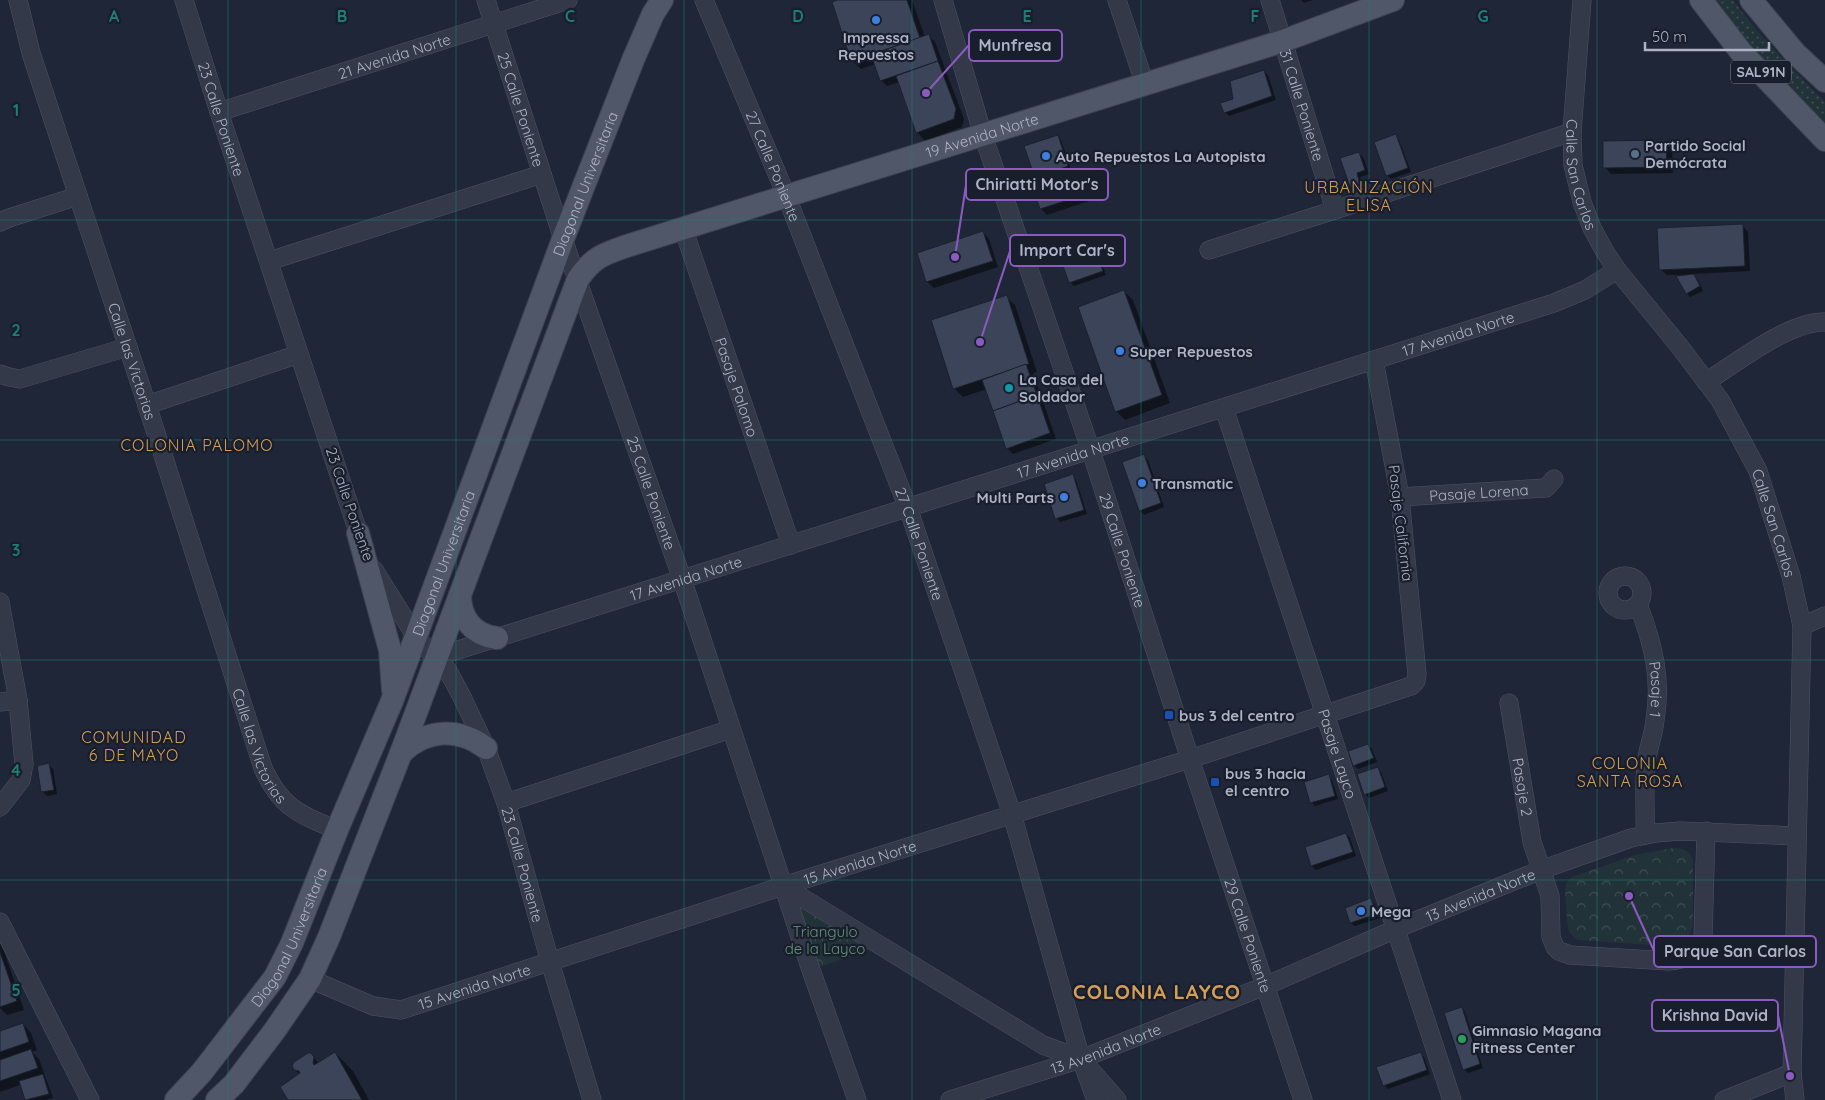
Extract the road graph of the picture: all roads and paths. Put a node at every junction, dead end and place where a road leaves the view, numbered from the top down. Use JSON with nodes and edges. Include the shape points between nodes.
{"nodes":[{"id":1,"x":18,"y":0,"type":"edge"},
{"id":2,"x":184,"y":0,"type":"edge"},
{"id":3,"x":486,"y":0,"type":"edge"},
{"id":4,"x":568,"y":0,"type":"edge"},
{"id":5,"x":662,"y":0,"type":"edge"},
{"id":6,"x":704,"y":0,"type":"edge"},
{"id":7,"x":944,"y":0,"type":"edge"},
{"id":8,"x":1116,"y":0,"type":"edge"},
{"id":9,"x":1270,"y":0,"type":"edge"},
{"id":10,"x":1393,"y":0,"type":"edge"},
{"id":11,"x":1582,"y":0,"type":"edge"},
{"id":12,"x":1701,"y":0,"type":"edge"},
{"id":13,"x":1751,"y":0,"type":"edge"},
{"id":14,"x":494,"y":24,"type":"junction"},
{"id":15,"x":1283,"y":41,"type":"junction"},
{"id":16,"x":1825,"y":81,"type":"edge"},
{"id":17,"x":1145,"y":85,"type":"junction"},
{"id":18,"x":219,"y":112,"type":"junction"},
{"id":19,"x":1572,"y":132,"type":"junction"},
{"id":20,"x":983,"y":135,"type":"junction"},
{"id":21,"x":1825,"y":140,"type":"edge"},
{"id":22,"x":542,"y":174,"type":"junction"},
{"id":23,"x":786,"y":195,"type":"junction"},
{"id":24,"x":78,"y":196,"type":"junction"},
{"id":25,"x":1335,"y":210,"type":"junction"},
{"id":26,"x":0,"y":222,"type":"edge"},
{"id":27,"x":683,"y":228,"type":"junction"},
{"id":28,"x":563,"y":239,"type":"junction"},
{"id":29,"x":1209,"y":250,"type":"dead end"},
{"id":30,"x":269,"y":261,"type":"junction"},
{"id":31,"x":1617,"y":270,"type":"junction"},
{"id":32,"x":578,"y":279,"type":"junction"},
{"id":33,"x":1825,"y":322,"type":"edge"},
{"id":34,"x":128,"y":347,"type":"junction"},
{"id":35,"x":299,"y":354,"type":"junction"},
{"id":36,"x":1374,"y":360,"type":"junction"},
{"id":37,"x":0,"y":374,"type":"edge"},
{"id":38,"x":1706,"y":382,"type":"junction"},
{"id":39,"x":147,"y":406,"type":"junction"},
{"id":40,"x":1224,"y":408,"type":"junction"},
{"id":41,"x":1091,"y":450,"type":"junction"},
{"id":42,"x":1554,"y":479,"type":"dead end"},
{"id":43,"x":1400,"y":497,"type":"junction"},
{"id":44,"x":908,"y":508,"type":"junction"},
{"id":45,"x":358,"y":533,"type":"junction"},
{"id":46,"x":791,"y":545,"type":"junction"},
{"id":47,"x":682,"y":579,"type":"junction"},
{"id":48,"x":460,"y":595,"type":"junction"},
{"id":49,"x":0,"y":602,"type":"edge"},
{"id":50,"x":1638,"y":604,"type":"dead end"},
{"id":51,"x":1825,"y":616,"type":"edge"},
{"id":52,"x":1802,"y":626,"type":"junction"},
{"id":53,"x":416,"y":637,"type":"junction"},
{"id":54,"x":497,"y":638,"type":"junction"},
{"id":55,"x":436,"y":657,"type":"junction"},
{"id":56,"x":1411,"y":686,"type":"joint"},
{"id":57,"x":18,"y":700,"type":"junction"},
{"id":58,"x":392,"y":701,"type":"junction"},
{"id":59,"x":0,"y":702,"type":"edge"},
{"id":60,"x":1509,"y":703,"type":"dead end"},
{"id":61,"x":1326,"y":714,"type":"junction"},
{"id":62,"x":731,"y":728,"type":"junction"},
{"id":63,"x":486,"y":748,"type":"junction"},
{"id":64,"x":401,"y":753,"type":"junction"},
{"id":65,"x":1190,"y":759,"type":"junction"},
{"id":66,"x":506,"y":803,"type":"junction"},
{"id":67,"x":0,"y":807,"type":"edge"},
{"id":68,"x":1012,"y":814,"type":"junction"},
{"id":69,"x":337,"y":830,"type":"junction"},
{"id":70,"x":1706,"y":831,"type":"junction"},
{"id":71,"x":1646,"y":835,"type":"junction"},
{"id":72,"x":1797,"y":836,"type":"junction"},
{"id":73,"x":1541,"y":870,"type":"junction"},
{"id":74,"x":783,"y":886,"type":"junction"},
{"id":75,"x":0,"y":922,"type":"edge"},
{"id":76,"x":1396,"y":929,"type":"junction"},
{"id":77,"x":550,"y":962,"type":"junction"},
{"id":78,"x":310,"y":979,"type":"junction"},
{"id":79,"x":1265,"y":986,"type":"junction"},
{"id":80,"x":1081,"y":1059,"type":"junction"},
{"id":81,"x":1792,"y":1073,"type":"junction"},
{"id":82,"x":90,"y":1100,"type":"edge"},
{"id":83,"x":176,"y":1100,"type":"edge"},
{"id":84,"x":217,"y":1100,"type":"edge"},
{"id":85,"x":592,"y":1100,"type":"edge"},
{"id":86,"x":856,"y":1100,"type":"edge"},
{"id":87,"x":950,"y":1100,"type":"edge"},
{"id":88,"x":1096,"y":1100,"type":"edge"},
{"id":89,"x":1117,"y":1100,"type":"edge"},
{"id":90,"x":1303,"y":1100,"type":"edge"},
{"id":91,"x":1452,"y":1100,"type":"edge"},
{"id":92,"x":1724,"y":1100,"type":"edge"},
{"id":93,"x":1795,"y":1100,"type":"edge"}],
"edges":[{"from":1,"to":24,"type":"street","name":"Calle las Victorias","via":[[31,53]]},
{"from":2,"to":18,"type":"street","name":"23 Calle Poniente"},
{"from":3,"to":14,"type":"street","name":"25 Calle Poniente"},
{"from":4,"to":14,"type":"street","name":"21 Avenida Norte"},
{"from":5,"to":28,"type":"main road","name":"Diagonal Universitaria","via":[[633,60]]},
{"from":6,"to":23,"type":"street","name":"27 Calle Poniente"},
{"from":7,"to":20,"type":"street","name":"29 Calle Poniente"},
{"from":8,"to":17,"type":"street"},
{"from":9,"to":15,"type":"street","name":"31 Calle Poniente"},
{"from":10,"to":15,"type":"main road","name":"19 Avenida Norte"},
{"from":11,"to":19,"type":"street","name":"Calle San Carlos"},
{"from":12,"to":21,"type":"main road","number":"SAL91N","via":[[1741,52]]},
{"from":13,"to":16,"type":"main road","number":"SAL91N","via":[[1795,53]]},
{"from":14,"to":18,"type":"street","name":"21 Avenida Norte"},
{"from":14,"to":22,"type":"street","name":"25 Calle Poniente"},
{"from":15,"to":17,"type":"main road","name":"19 Avenida Norte"},
{"from":15,"to":25,"type":"street","name":"31 Calle Poniente"},
{"from":17,"to":20,"type":"main road","name":"19 Avenida Norte"},
{"from":18,"to":30,"type":"street","name":"23 Calle Poniente"},
{"from":19,"to":25,"type":"street"},
{"from":19,"to":31,"type":"street","name":"Calle San Carlos","via":[[1573,165],[1582,202],[1592,228]]},
{"from":20,"to":23,"type":"main road","name":"19 Avenida Norte"},
{"from":20,"to":41,"type":"street","name":"29 Calle Poniente"},
{"from":22,"to":28,"type":"street","name":"25 Calle Poniente"},
{"from":22,"to":30,"type":"street"},
{"from":23,"to":27,"type":"main road","name":"19 Avenida Norte"},
{"from":23,"to":44,"type":"street","name":"27 Calle Poniente"},
{"from":24,"to":26,"type":"street"},
{"from":24,"to":34,"type":"street","name":"Calle las Victorias"},
{"from":25,"to":29,"type":"street"},
{"from":27,"to":32,"type":"main road","name":"19 Avenida Norte","via":[[601,256],[587,265]]},
{"from":27,"to":46,"type":"street","name":"Pasaje Palomo"},
{"from":28,"to":32,"type":"street","name":"25 Calle Poniente"},
{"from":28,"to":53,"type":"main road","name":"Diagonal Universitaria"},
{"from":30,"to":35,"type":"street","name":"23 Calle Poniente"},
{"from":31,"to":36,"type":"street","name":"17 Avenida Norte","via":[[1570,297]]},
{"from":31,"to":38,"type":"street","name":"Calle San Carlos"},
{"from":32,"to":47,"type":"street","name":"25 Calle Poniente"},
{"from":32,"to":48,"type":"main road","name":"Diagonal Universitaria"},
{"from":33,"to":38,"type":"street","via":[[1784,333]]},
{"from":34,"to":37,"type":"street","via":[[20,379]]},
{"from":34,"to":39,"type":"street","name":"Calle las Victorias"},
{"from":35,"to":39,"type":"street"},
{"from":35,"to":45,"type":"street","name":"23 Calle Poniente"},
{"from":36,"to":40,"type":"street","name":"17 Avenida Norte"},
{"from":36,"to":43,"type":"street","name":"Pasaje California"},
{"from":38,"to":52,"type":"street","name":"Calle San Carlos","via":[[1720,400],[1758,471],[1791,576]]},
{"from":39,"to":69,"type":"street","name":"Calle las Victorias","via":[[266,774],[280,797],[293,810]]},
{"from":40,"to":41,"type":"street","name":"17 Avenida Norte"},
{"from":40,"to":61,"type":"street","name":"Pasaje Layco"},
{"from":41,"to":44,"type":"street","name":"17 Avenida Norte"},
{"from":41,"to":65,"type":"street","name":"29 Calle Poniente"},
{"from":42,"to":43,"type":"street","name":"Pasaje Lorena","via":[[1546,488]]},
{"from":43,"to":56,"type":"street","name":"Pasaje California","via":[[1417,674]]},
{"from":44,"to":46,"type":"street","name":"17 Avenida Norte"},
{"from":44,"to":68,"type":"street","name":"27 Calle Poniente"},
{"from":45,"to":53,"type":"street","name":"23 Calle Poniente","via":[[377,576]]},
{"from":45,"to":58,"type":"main road","via":[[390,650]]},
{"from":46,"to":47,"type":"street","name":"17 Avenida Norte"},
{"from":47,"to":54,"type":"street","name":"17 Avenida Norte"},
{"from":47,"to":62,"type":"street","name":"25 Calle Poniente"},
{"from":48,"to":54,"type":"main road","via":[[462,614],[469,625],[479,633]]},
{"from":48,"to":55,"type":"main road","name":"Diagonal Universitaria"},
{"from":49,"to":57,"type":"street"},
{"from":50,"to":71,"type":"street","name":"Pasaje 1","via":[[1652,641],[1658,686],[1655,723],[1645,769]]},
{"from":51,"to":52,"type":"street"},
{"from":52,"to":72,"type":"street","name":"Calle San Carlos"},
{"from":53,"to":55,"type":"street","name":"23 Calle Poniente"},
{"from":53,"to":58,"type":"main road","name":"Diagonal Universitaria"},
{"from":54,"to":55,"type":"street","name":"17 Avenida Norte"},
{"from":55,"to":63,"type":"street","name":"23 Calle Poniente","via":[[457,686]]},
{"from":55,"to":64,"type":"main road","name":"Diagonal Universitaria"},
{"from":56,"to":61,"type":"street","name":"15 Avenida Norte"},
{"from":57,"to":59,"type":"street"},
{"from":57,"to":67,"type":"street","via":[[24,771]]},
{"from":58,"to":69,"type":"main road","name":"Diagonal Universitaria"},
{"from":60,"to":73,"type":"street","name":"Pasaje 2","via":[[1532,842]]},
{"from":61,"to":65,"type":"street","name":"15 Avenida Norte"},
{"from":61,"to":76,"type":"street","name":"Pasaje Layco"},
{"from":62,"to":66,"type":"street"},
{"from":62,"to":74,"type":"street","name":"25 Calle Poniente"},
{"from":63,"to":64,"type":"main road","via":[[468,737],[437,733],[418,740]]},
{"from":63,"to":66,"type":"street","name":"23 Calle Poniente"},
{"from":64,"to":78,"type":"main road","name":"Diagonal Universitaria"},
{"from":65,"to":68,"type":"street","name":"15 Avenida Norte"},
{"from":65,"to":79,"type":"street","name":"29 Calle Poniente"},
{"from":66,"to":77,"type":"street","name":"23 Calle Poniente"},
{"from":68,"to":74,"type":"street","name":"15 Avenida Norte"},
{"from":68,"to":80,"type":"street","name":"27 Calle Poniente"},
{"from":69,"to":83,"type":"main road","name":"Diagonal Universitaria","via":[[275,977],[202,1072]]},
{"from":70,"to":71,"type":"street","name":"13 Avenida Norte"},
{"from":70,"to":72,"type":"street","name":"13 Avenida Norte"},
{"from":70,"to":73,"type":"street","name":"Pasaje 2","via":[[1703,938],[1698,949],[1680,960],[1570,955],[1559,951],[1551,938],[1550,896]]},
{"from":71,"to":73,"type":"street","name":"13 Avenida Norte"},
{"from":72,"to":81,"type":"street","name":"Calle San Carlos"},
{"from":73,"to":76,"type":"street","name":"13 Avenida Norte"},
{"from":74,"to":77,"type":"street","name":"15 Avenida Norte"},
{"from":74,"to":80,"type":"street","via":[[1043,1045]]},
{"from":74,"to":86,"type":"street","name":"25 Calle Poniente"},
{"from":75,"to":82,"type":"street"},
{"from":76,"to":79,"type":"street","name":"13 Avenida Norte"},
{"from":76,"to":91,"type":"street","name":"Pasaje Layco"},
{"from":77,"to":78,"type":"street","name":"15 Avenida Norte","via":[[401,1010],[373,1006]]},
{"from":77,"to":85,"type":"street","name":"23 Calle Poniente"},
{"from":78,"to":84,"type":"main road","name":"Diagonal Universitaria","via":[[234,1084]]},
{"from":79,"to":80,"type":"street","name":"13 Avenida Norte"},
{"from":79,"to":90,"type":"street","name":"29 Calle Poniente"},
{"from":80,"to":87,"type":"street","name":"13 Avenida Norte"},
{"from":80,"to":88,"type":"street","name":"27 Calle Poniente"},
{"from":80,"to":89,"type":"street"},
{"from":81,"to":92,"type":"street"},
{"from":81,"to":93,"type":"street","name":"Calle San Carlos"}]}
